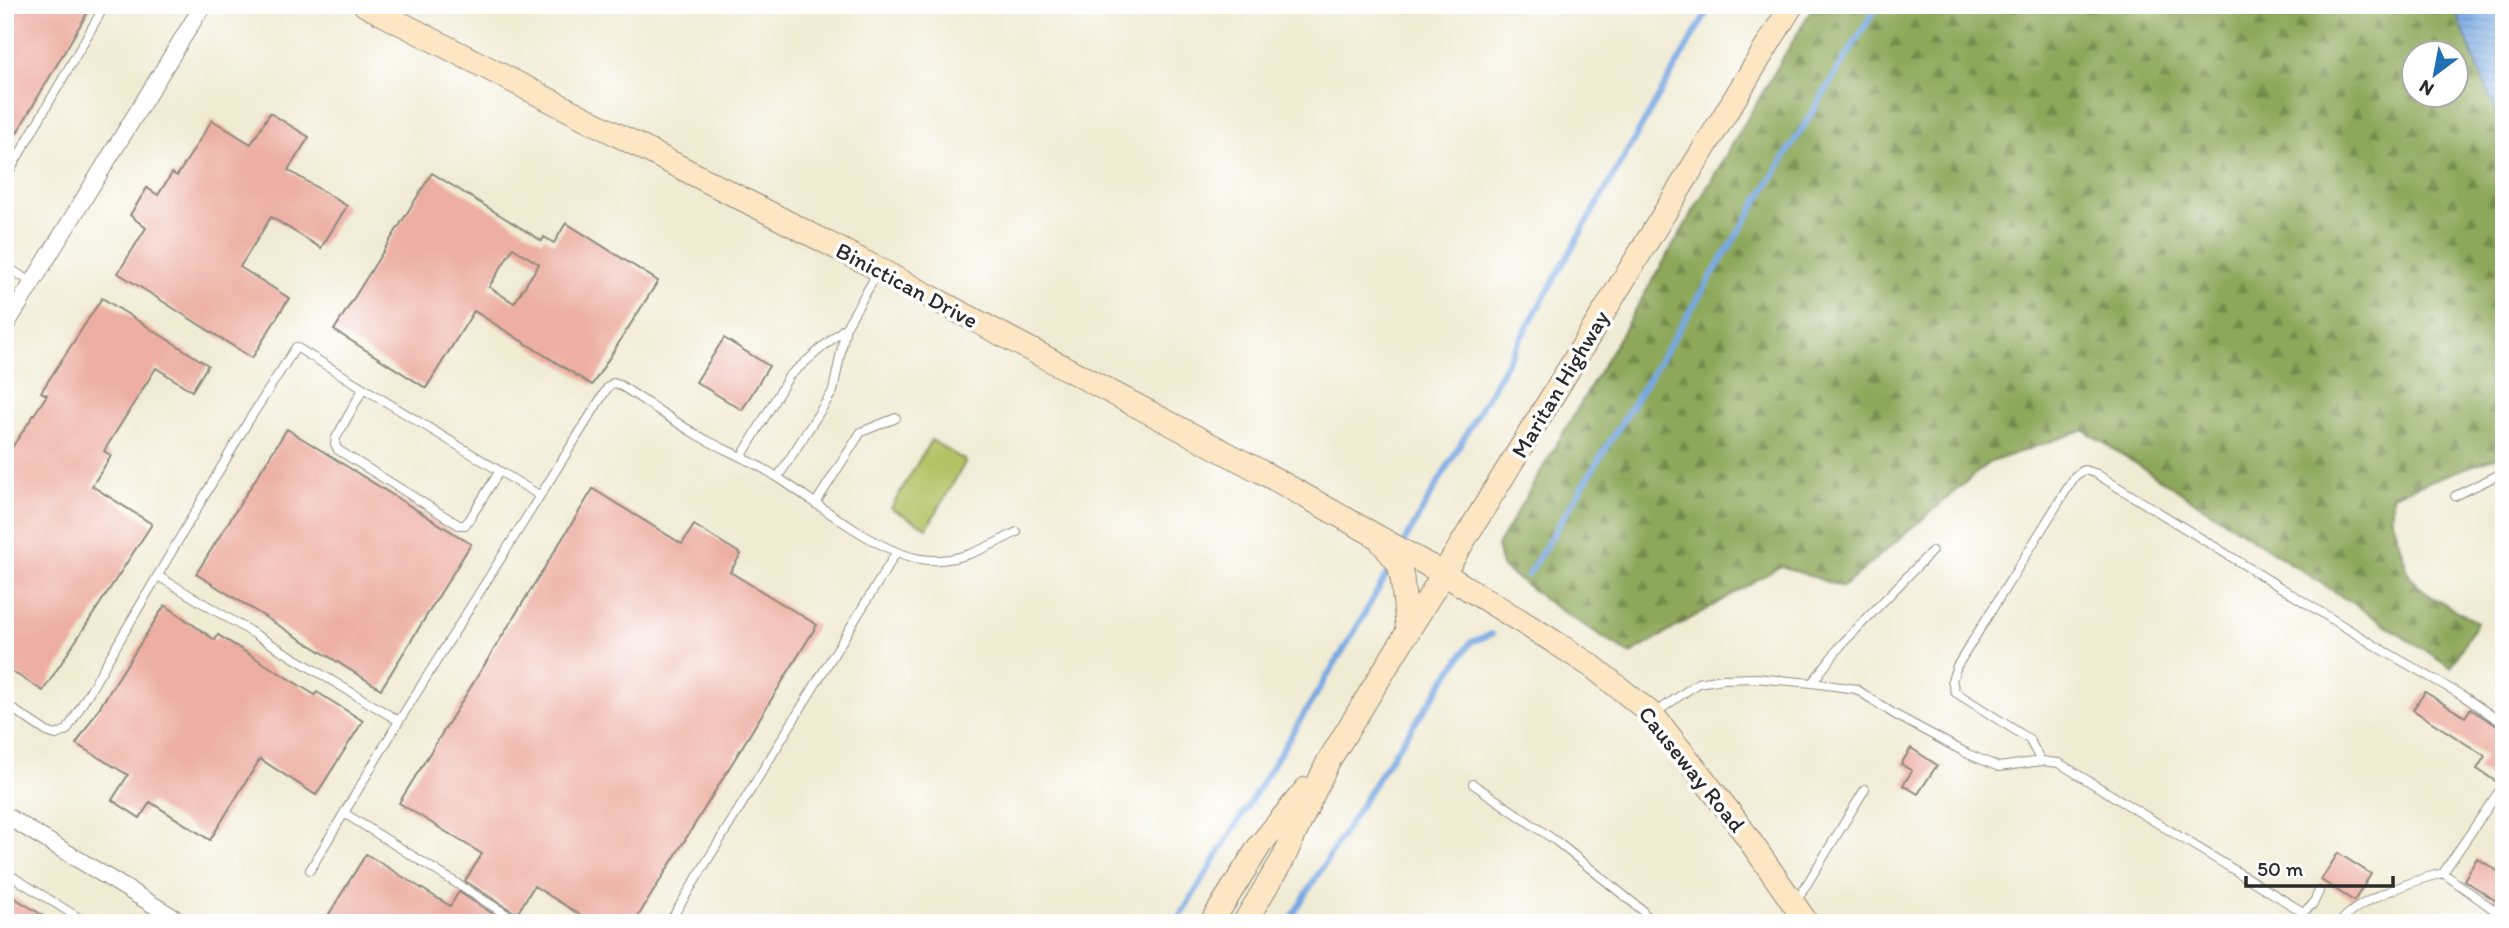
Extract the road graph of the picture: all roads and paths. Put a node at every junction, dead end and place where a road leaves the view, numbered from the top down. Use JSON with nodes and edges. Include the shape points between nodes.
{"nodes":[{"id":1,"x":105,"y":5,"type":"edge"},
{"id":2,"x":203,"y":5,"type":"edge"},
{"id":3,"x":365,"y":5,"type":"edge"},
{"id":4,"x":1792,"y":5,"type":"edge"},
{"id":5,"x":5,"y":179,"type":"edge"},
{"id":6,"x":5,"y":266,"type":"edge"},
{"id":7,"x":880,"y":270,"type":"junction"},
{"id":8,"x":33,"y":283,"type":"junction"},
{"id":9,"x":5,"y":327,"type":"edge"},
{"id":10,"x":846,"y":327,"type":"junction"},
{"id":11,"x":363,"y":389,"type":"junction"},
{"id":12,"x":896,"y":418,"type":"dead end"},
{"id":13,"x":742,"y":456,"type":"junction"},
{"id":14,"x":499,"y":472,"type":"junction"},
{"id":15,"x":2504,"y":472,"type":"edge"},
{"id":16,"x":778,"y":477,"type":"junction"},
{"id":17,"x":539,"y":495,"type":"junction"},
{"id":18,"x":2455,"y":496,"type":"dead end"},
{"id":19,"x":815,"y":504,"type":"junction"},
{"id":20,"x":1017,"y":531,"type":"dead end"},
{"id":21,"x":1376,"y":535,"type":"junction"},
{"id":22,"x":1931,"y":551,"type":"dead end"},
{"id":23,"x":897,"y":553,"type":"junction"},
{"id":24,"x":1444,"y":574,"type":"junction"},
{"id":25,"x":158,"y":576,"type":"junction"},
{"id":26,"x":1408,"y":633,"type":"junction"},
{"id":27,"x":1812,"y":682,"type":"junction"},
{"id":28,"x":5,"y":704,"type":"edge"},
{"id":29,"x":1653,"y":715,"type":"junction"},
{"id":30,"x":399,"y":721,"type":"junction"},
{"id":31,"x":2504,"y":724,"type":"edge"},
{"id":32,"x":2041,"y":761,"type":"junction"},
{"id":33,"x":1328,"y":762,"type":"junction"},
{"id":34,"x":1473,"y":784,"type":"dead end"},
{"id":35,"x":2504,"y":784,"type":"edge"},
{"id":36,"x":1865,"y":789,"type":"dead end"},
{"id":37,"x":344,"y":813,"type":"junction"},
{"id":38,"x":5,"y":815,"type":"edge"},
{"id":39,"x":310,"y":870,"type":"dead end"},
{"id":40,"x":5,"y":872,"type":"edge"},
{"id":41,"x":2443,"y":873,"type":"junction"},
{"id":42,"x":2319,"y":891,"type":"dead end"},
{"id":43,"x":1801,"y":914,"type":"edge"},
{"id":44,"x":2504,"y":917,"type":"edge"},
{"id":45,"x":87,"y":923,"type":"edge"},
{"id":46,"x":183,"y":923,"type":"edge"},
{"id":47,"x":520,"y":923,"type":"edge"},
{"id":48,"x":669,"y":923,"type":"edge"},
{"id":49,"x":1211,"y":923,"type":"edge"},
{"id":50,"x":1244,"y":923,"type":"edge"},
{"id":51,"x":1651,"y":923,"type":"edge"},
{"id":52,"x":2340,"y":923,"type":"edge"}],
"edges":[{"from":1,"to":5,"type":"lane"},
{"from":2,"to":8,"type":"street"},
{"from":3,"to":7,"type":"street","name":"Binictican Drive"},
{"from":4,"to":24,"type":"street","name":"Maritan Highway"},
{"from":6,"to":8,"type":"lane"},
{"from":7,"to":10,"type":"lane"},
{"from":7,"to":21,"type":"street","name":"Binictican Drive"},
{"from":8,"to":9,"type":"street"},
{"from":10,"to":13,"type":"lane","via":[[789,376]]},
{"from":10,"to":16,"type":"lane","via":[[833,391]]},
{"from":11,"to":14,"type":"lane"},
{"from":11,"to":14,"type":"lane","via":[[336,438],[338,450],[459,525],[470,520]]},
{"from":11,"to":25,"type":"lane","via":[[296,347]]},
{"from":12,"to":19,"type":"lane","via":[[861,432]]},
{"from":13,"to":16,"type":"lane"},
{"from":13,"to":17,"type":"lane","via":[[699,436],[613,383]]},
{"from":14,"to":17,"type":"lane"},
{"from":15,"to":18,"type":"lane"},
{"from":16,"to":19,"type":"lane"},
{"from":17,"to":30,"type":"lane"},
{"from":19,"to":23,"type":"lane"},
{"from":20,"to":23,"type":"lane","via":[[959,558],[923,560]]},
{"from":21,"to":24,"type":"street","name":"Binictican Drive"},
{"from":21,"to":26,"type":"street","via":[[1399,564]]},
{"from":22,"to":27,"type":"lane"},
{"from":23,"to":48,"type":"lane"},
{"from":24,"to":26,"type":"street","name":"Maritan Highway"},
{"from":24,"to":29,"type":"street","name":"Causeway Road","via":[[1594,667]]},
{"from":25,"to":28,"type":"lane","via":[[66,730],[56,735],[47,732]]},
{"from":25,"to":30,"type":"lane"},
{"from":26,"to":33,"type":"street","name":"Maritan Highway"},
{"from":27,"to":29,"type":"lane","via":[[1755,678],[1698,683]]},
{"from":27,"to":32,"type":"lane","via":[[1856,689],[1931,734],[1999,767]]},
{"from":29,"to":43,"type":"street","name":"Causeway Road","via":[[1734,818]]},
{"from":30,"to":37,"type":"lane"},
{"from":31,"to":32,"type":"lane","via":[[2084,470],[2075,476],[1952,680],[1955,692],[2029,739]]},
{"from":32,"to":42,"type":"lane","via":[[2059,762],[2303,912]]},
{"from":33,"to":49,"type":"street","name":"Maritan Highway","via":[[1260,845]]},
{"from":33,"to":50,"type":"street","name":"Maritan Highway","via":[[1283,859]]},
{"from":34,"to":51,"type":"lane","via":[[1556,841],[1642,910]]},
{"from":35,"to":41,"type":"lane"},
{"from":36,"to":43,"type":"lane"},
{"from":37,"to":39,"type":"lane"},
{"from":37,"to":47,"type":"lane"},
{"from":38,"to":46,"type":"street"},
{"from":40,"to":45,"type":"lane"},
{"from":41,"to":44,"type":"lane"},
{"from":41,"to":52,"type":"lane","via":[[2374,898]]}]}
